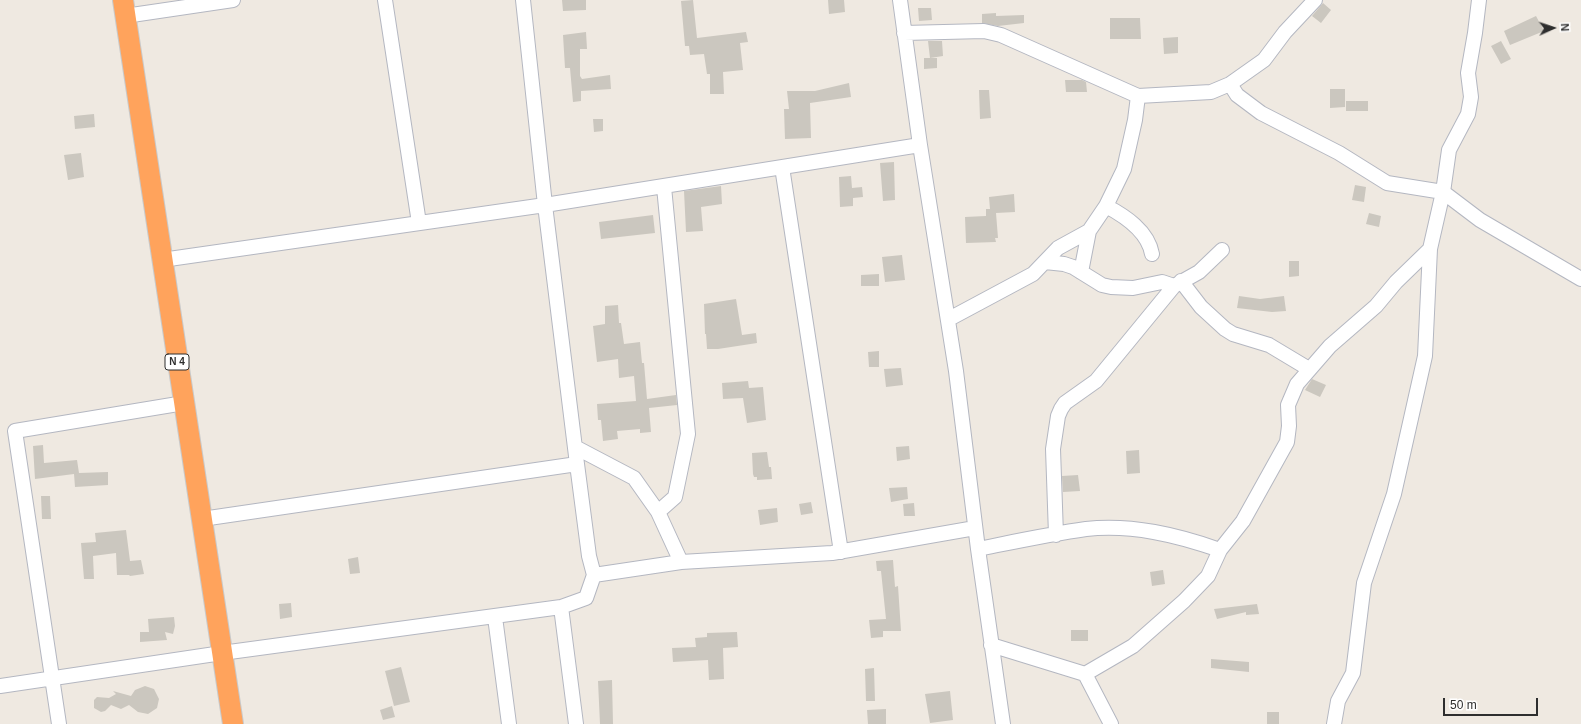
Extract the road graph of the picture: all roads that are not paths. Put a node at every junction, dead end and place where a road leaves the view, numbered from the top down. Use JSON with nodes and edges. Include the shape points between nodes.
{"nodes":[{"id":1,"x":233,"y":0,"type":"edge"},
{"id":2,"x":385,"y":0,"type":"edge"},
{"id":3,"x":523,"y":0,"type":"edge"},
{"id":4,"x":900,"y":0,"type":"edge"},
{"id":5,"x":1314,"y":0,"type":"edge"},
{"id":6,"x":1479,"y":0,"type":"edge"},
{"id":7,"x":124,"y":8,"type":"edge"},
{"id":8,"x":904,"y":33,"type":"junction"},
{"id":9,"x":1230,"y":84,"type":"junction"},
{"id":10,"x":1138,"y":96,"type":"junction"},
{"id":11,"x":920,"y":145,"type":"junction"},
{"id":12,"x":782,"y":167,"type":"junction"},
{"id":13,"x":664,"y":187,"type":"junction"},
{"id":14,"x":1443,"y":192,"type":"junction"},
{"id":15,"x":545,"y":206,"type":"junction"},
{"id":16,"x":1106,"y":206,"type":"junction"},
{"id":17,"x":419,"y":223,"type":"junction"},
{"id":18,"x":1089,"y":231,"type":"junction"},
{"id":19,"x":1430,"y":249,"type":"junction"},
{"id":20,"x":1222,"y":250,"type":"dead end"},
{"id":21,"x":1152,"y":254,"type":"dead end"},
{"id":22,"x":162,"y":260,"type":"junction"},
{"id":23,"x":1045,"y":262,"type":"junction"},
{"id":24,"x":1080,"y":272,"type":"junction"},
{"id":25,"x":1581,"y":280,"type":"edge"},
{"id":26,"x":1177,"y":283,"type":"junction"},
{"id":27,"x":949,"y":319,"type":"junction"},
{"id":28,"x":1309,"y":369,"type":"junction"},
{"id":29,"x":184,"y":403,"type":"junction"},
{"id":30,"x":575,"y":447,"type":"junction"},
{"id":31,"x":577,"y":464,"type":"junction"},
{"id":32,"x":658,"y":512,"type":"junction"},
{"id":33,"x":202,"y":519,"type":"junction"},
{"id":34,"x":976,"y":528,"type":"junction"},
{"id":35,"x":1056,"y":535,"type":"junction"},
{"id":36,"x":978,"y":549,"type":"junction"},
{"id":37,"x":1220,"y":550,"type":"junction"},
{"id":38,"x":841,"y":552,"type":"junction"},
{"id":39,"x":681,"y":562,"type":"junction"},
{"id":40,"x":594,"y":575,"type":"junction"},
{"id":41,"x":561,"y":607,"type":"junction"},
{"id":42,"x":495,"y":616,"type":"junction"},
{"id":43,"x":991,"y":645,"type":"junction"},
{"id":44,"x":222,"y":653,"type":"junction"},
{"id":45,"x":1085,"y":674,"type":"junction"},
{"id":46,"x":52,"y":679,"type":"junction"},
{"id":47,"x":0,"y":686,"type":"edge"},
{"id":48,"x":59,"y":724,"type":"edge"},
{"id":49,"x":233,"y":724,"type":"edge"},
{"id":50,"x":510,"y":724,"type":"edge"},
{"id":51,"x":576,"y":724,"type":"edge"},
{"id":52,"x":1003,"y":724,"type":"edge"},
{"id":53,"x":1111,"y":724,"type":"edge"},
{"id":54,"x":1334,"y":724,"type":"edge"}],
"edges":[{"from":1,"to":7,"type":"street"},
{"from":2,"to":17,"type":"street"},
{"from":3,"to":15,"type":"street"},
{"from":4,"to":8,"type":"street"},
{"from":5,"to":9,"type":"street","via":[[1264,60]]},
{"from":6,"to":14,"type":"street","via":[[1476,33],[1468,72],[1472,97],[1468,114],[1449,150]]},
{"from":7,"to":22,"type":"highway","number":"N 4"},
{"from":8,"to":10,"type":"street","via":[[984,31],[1001,35]]},
{"from":8,"to":11,"type":"street"},
{"from":9,"to":10,"type":"street","via":[[1211,92]]},
{"from":9,"to":14,"type":"street","via":[[1237,95],[1261,113],[1339,153],[1387,183]]},
{"from":10,"to":16,"type":"street","via":[[1124,169]]},
{"from":11,"to":12,"type":"street"},
{"from":11,"to":27,"type":"street"},
{"from":12,"to":13,"type":"street"},
{"from":12,"to":38,"type":"street"},
{"from":13,"to":15,"type":"street"},
{"from":13,"to":32,"type":"street","via":[[688,434],[675,497]]},
{"from":14,"to":19,"type":"street"},
{"from":14,"to":25,"type":"street","via":[[1480,220]]},
{"from":15,"to":17,"type":"street"},
{"from":15,"to":30,"type":"street"},
{"from":16,"to":18,"type":"street"},
{"from":16,"to":21,"type":"street","via":[[1127,218],[1147,241]]},
{"from":17,"to":22,"type":"street"},
{"from":18,"to":23,"type":"street","via":[[1058,248]]},
{"from":18,"to":24,"type":"street"},
{"from":19,"to":28,"type":"street","via":[[1376,306],[1330,346]]},
{"from":19,"to":54,"type":"street","via":[[1425,356],[1394,494],[1364,583],[1353,673],[1338,701]]},
{"from":20,"to":26,"type":"street","via":[[1199,272]]},
{"from":22,"to":29,"type":"highway","number":"N 4"},
{"from":23,"to":24,"type":"street","via":[[1064,264]]},
{"from":23,"to":27,"type":"street","via":[[1033,274],[1018,283]]},
{"from":24,"to":26,"type":"street","via":[[1111,287],[1133,288],[1162,282]]},
{"from":26,"to":28,"type":"street","via":[[1225,330],[1269,345]]},
{"from":26,"to":35,"type":"street","via":[[1096,381],[1061,409],[1053,449]]},
{"from":27,"to":34,"type":"street"},
{"from":28,"to":37,"type":"street","via":[[1297,384],[1288,405],[1290,426],[1285,446],[1243,521]]},
{"from":29,"to":33,"type":"highway","number":"N 4"},
{"from":29,"to":46,"type":"street","via":[[15,431]]},
{"from":30,"to":31,"type":"street"},
{"from":30,"to":32,"type":"street","via":[[634,478]]},
{"from":31,"to":33,"type":"street"},
{"from":31,"to":40,"type":"street","via":[[589,556]]},
{"from":32,"to":39,"type":"street"},
{"from":33,"to":44,"type":"highway","number":"N 4"},
{"from":34,"to":36,"type":"street"},
{"from":34,"to":38,"type":"street"},
{"from":35,"to":36,"type":"street"},
{"from":35,"to":37,"type":"street","via":[[1087,529],[1143,530],[1181,537]]},
{"from":36,"to":43,"type":"street"},
{"from":37,"to":45,"type":"street","via":[[1208,576],[1164,619],[1133,646]]},
{"from":38,"to":39,"type":"street"},
{"from":39,"to":40,"type":"street"},
{"from":40,"to":41,"type":"street","via":[[586,598]]},
{"from":41,"to":42,"type":"street"},
{"from":41,"to":51,"type":"street"},
{"from":42,"to":44,"type":"street"},
{"from":42,"to":50,"type":"street"},
{"from":43,"to":45,"type":"street"},
{"from":43,"to":52,"type":"street"},
{"from":44,"to":46,"type":"street"},
{"from":44,"to":49,"type":"highway","number":"N 4"},
{"from":45,"to":53,"type":"street"},
{"from":46,"to":47,"type":"street"},
{"from":46,"to":48,"type":"street"}]}
